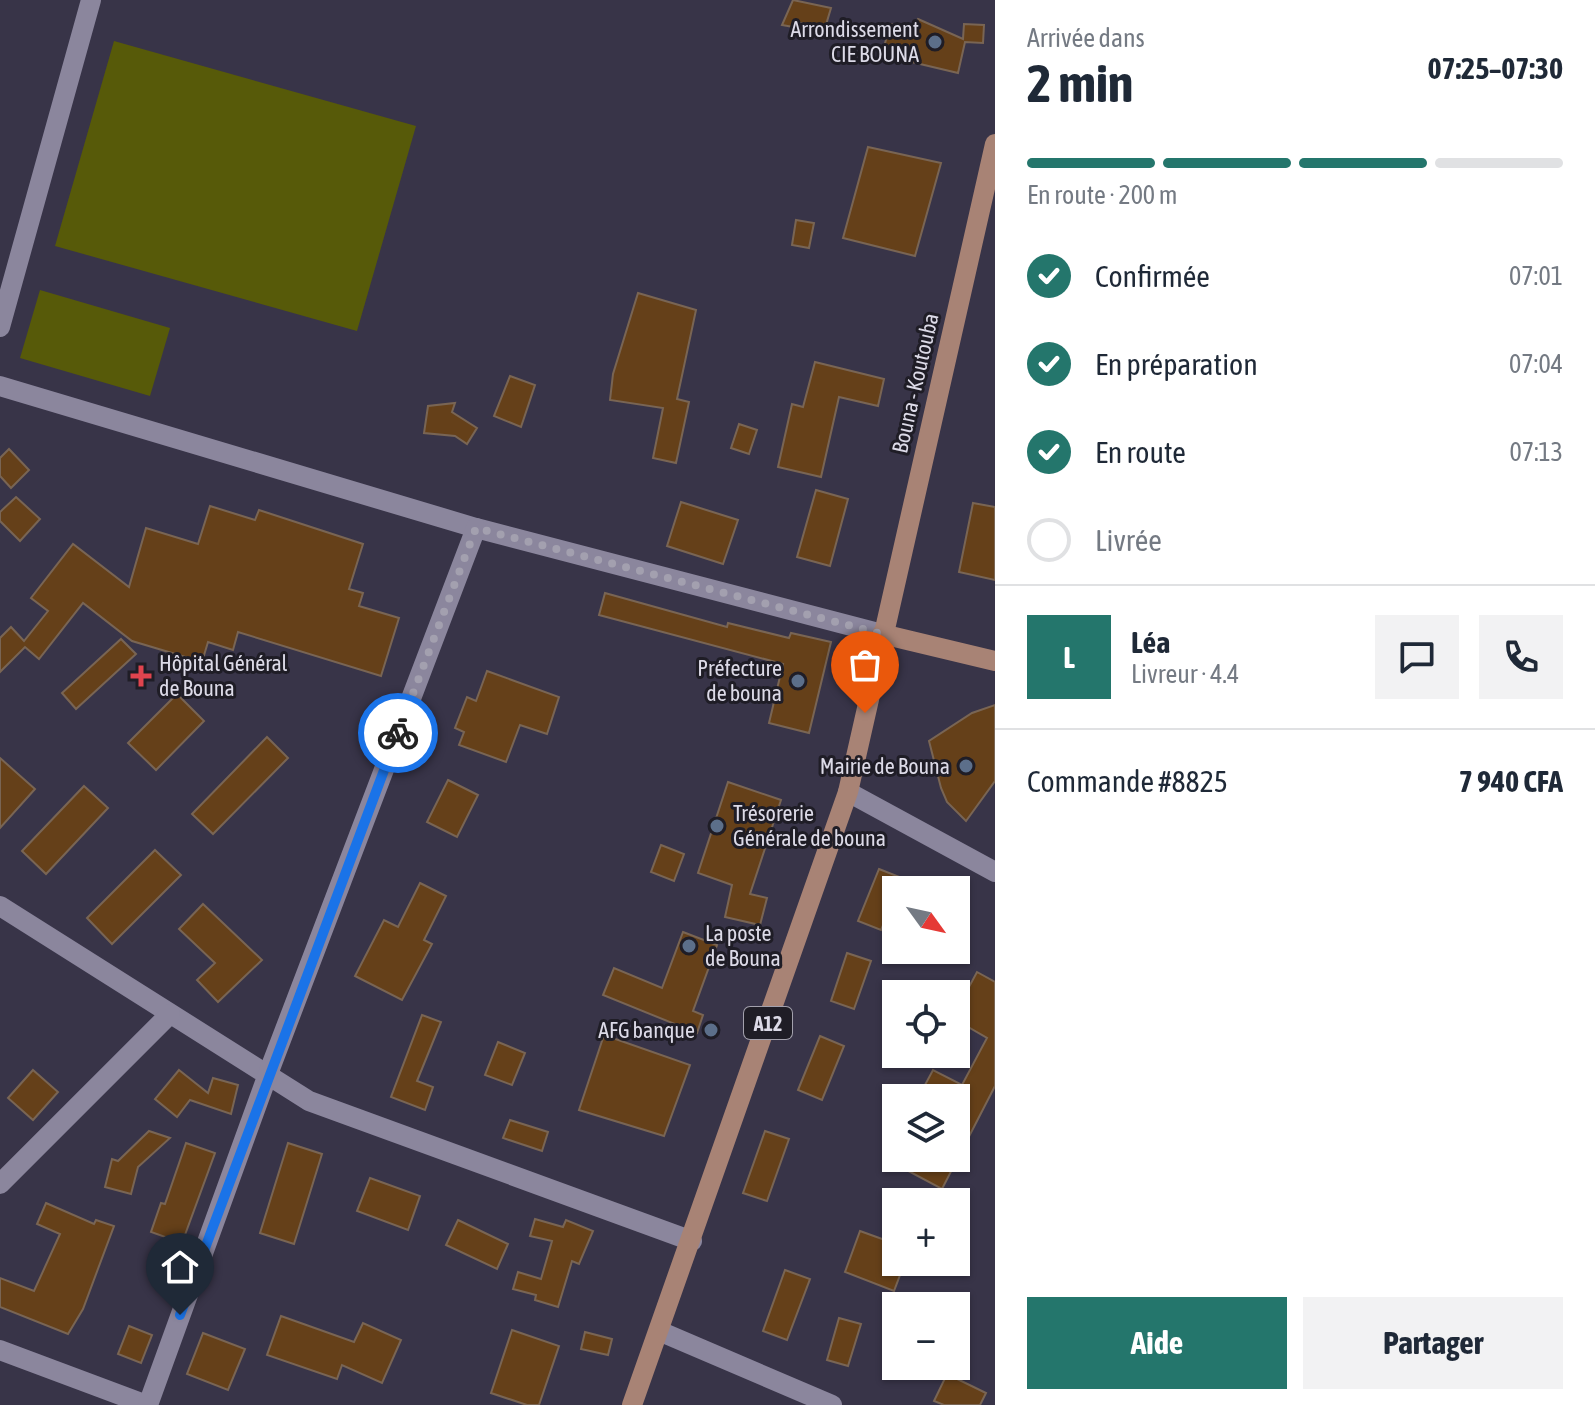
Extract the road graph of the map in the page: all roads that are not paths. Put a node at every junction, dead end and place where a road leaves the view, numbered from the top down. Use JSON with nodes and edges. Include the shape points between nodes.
{"nodes":[{"id":1,"x":91,"y":0,"type":"edge"},
{"id":2,"x":995,"y":144,"type":"edge"},
{"id":3,"x":0,"y":327,"type":"edge"},
{"id":4,"x":0,"y":386,"type":"edge"},
{"id":5,"x":476,"y":528,"type":"junction"},
{"id":6,"x":882,"y":634,"type":"junction"},
{"id":7,"x":995,"y":661,"type":"edge"},
{"id":8,"x":848,"y":792,"type":"junction"},
{"id":9,"x":995,"y":872,"type":"edge"},
{"id":10,"x":0,"y":906,"type":"edge"},
{"id":11,"x":170,"y":1014,"type":"junction"},
{"id":12,"x":268,"y":1074,"type":"junction"},
{"id":13,"x":0,"y":1184,"type":"edge"},
{"id":14,"x":692,"y":1241,"type":"junction"},
{"id":15,"x":659,"y":1331,"type":"junction"},
{"id":16,"x":0,"y":1350,"type":"edge"},
{"id":17,"x":147,"y":1405,"type":"edge"},
{"id":18,"x":632,"y":1405,"type":"edge"},
{"id":19,"x":832,"y":1405,"type":"edge"}],
"edges":[{"from":1,"to":3,"type":"street"},
{"from":2,"to":6,"type":"main road","name":"Bouna - Koutouba"},
{"from":4,"to":5,"type":"street"},
{"from":5,"to":6,"type":"street"},
{"from":5,"to":12,"type":"street"},
{"from":6,"to":7,"type":"main road"},
{"from":6,"to":8,"type":"main road","number":"A12"},
{"from":8,"to":9,"type":"street"},
{"from":8,"to":14,"type":"main road","number":"A12"},
{"from":10,"to":11,"type":"street"},
{"from":11,"to":12,"type":"street"},
{"from":11,"to":13,"type":"street"},
{"from":12,"to":14,"type":"street","via":[[309,1101]]},
{"from":12,"to":17,"type":"street"},
{"from":14,"to":15,"type":"main road","number":"A12"},
{"from":15,"to":18,"type":"main road","number":"A12"},
{"from":15,"to":19,"type":"street"},
{"from":16,"to":17,"type":"street"}]}
